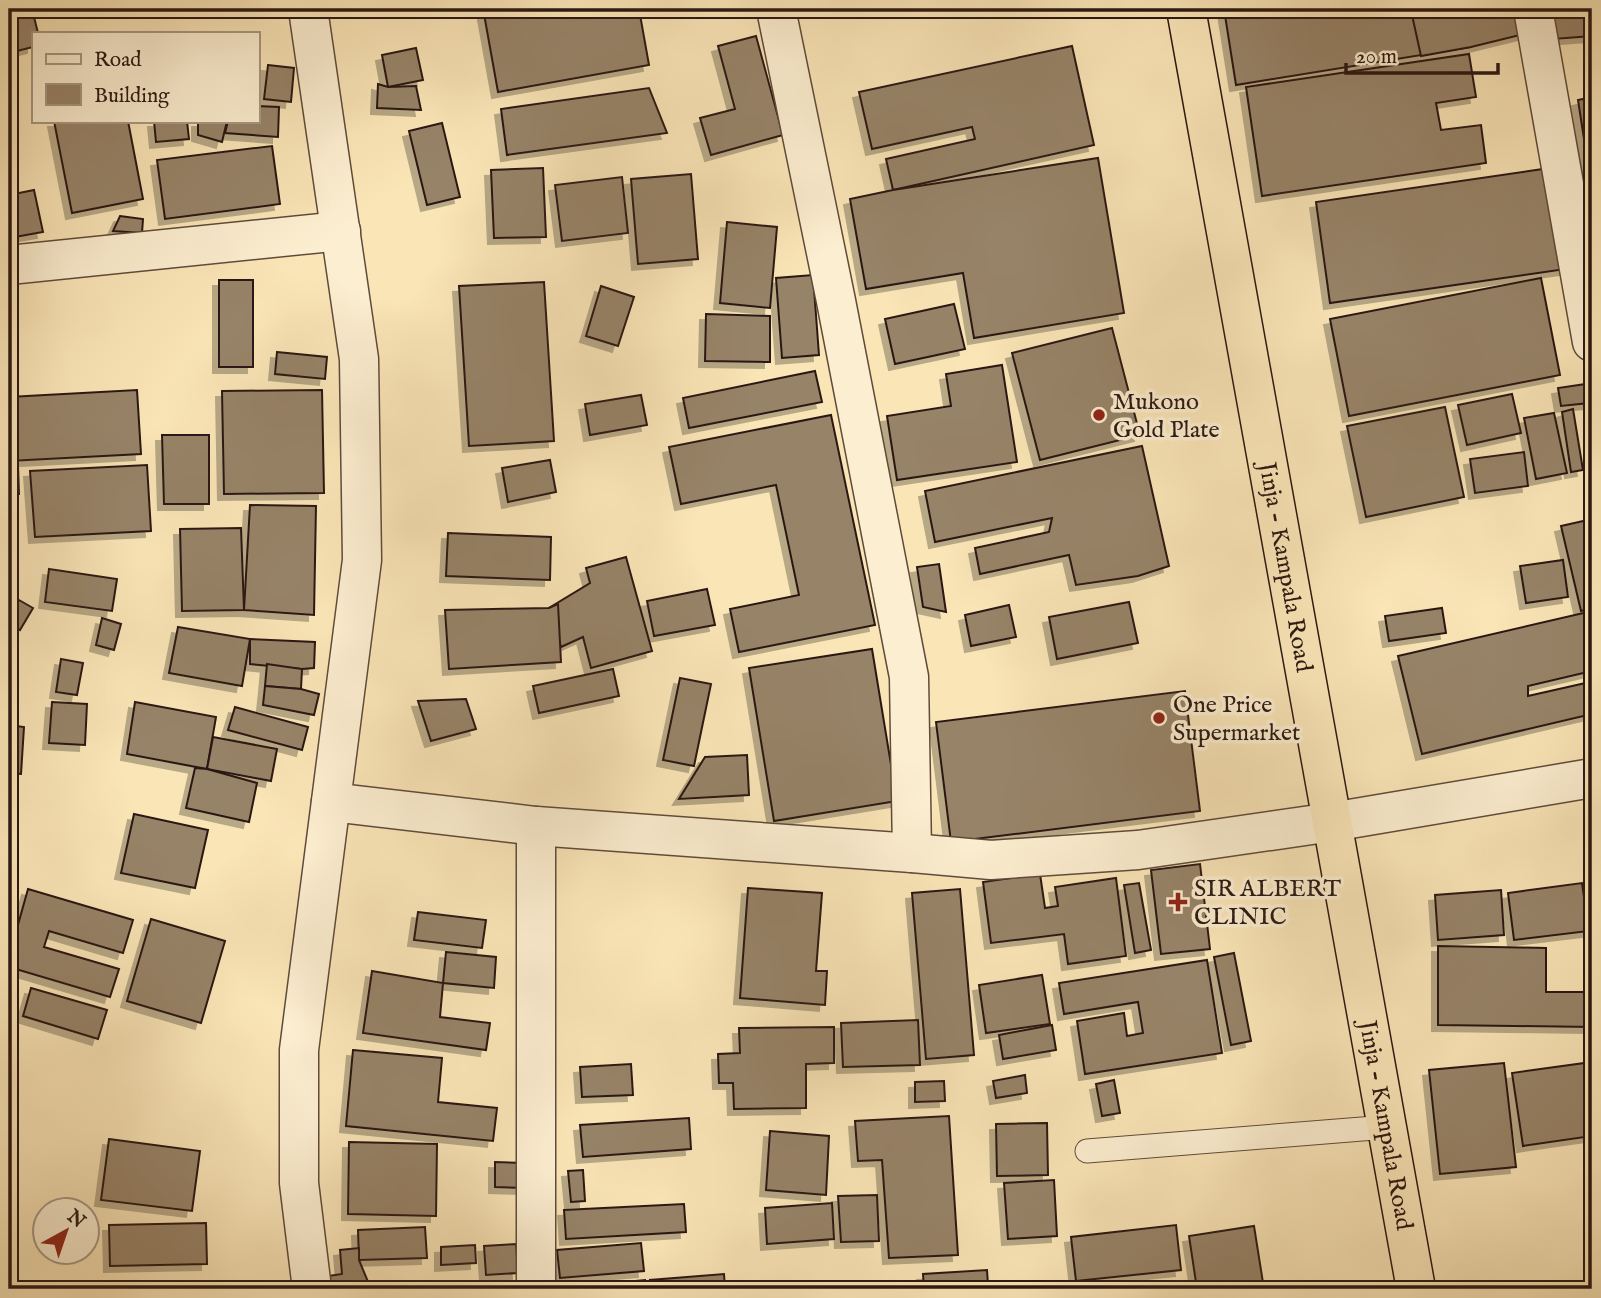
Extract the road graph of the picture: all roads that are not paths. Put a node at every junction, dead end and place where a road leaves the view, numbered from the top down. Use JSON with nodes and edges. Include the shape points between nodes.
{"nodes":[{"id":1,"x":308,"y":9,"type":"edge"},
{"id":2,"x":776,"y":9,"type":"edge"},
{"id":3,"x":1186,"y":9,"type":"edge"},
{"id":4,"x":1533,"y":9,"type":"edge"},
{"id":5,"x":341,"y":231,"type":"junction"},
{"id":6,"x":9,"y":265,"type":"edge"},
{"id":7,"x":1592,"y":342,"type":"edge"},
{"id":8,"x":1592,"y":778,"type":"edge"},
{"id":9,"x":331,"y":802,"type":"junction"},
{"id":10,"x":1332,"y":822,"type":"junction"},
{"id":11,"x":536,"y":826,"type":"junction"},
{"id":12,"x":912,"y":853,"type":"junction"},
{"id":13,"x":1387,"y":1127,"type":"junction"},
{"id":14,"x":1087,"y":1151,"type":"dead end"},
{"id":15,"x":312,"y":1289,"type":"edge"},
{"id":16,"x":536,"y":1289,"type":"edge"},
{"id":17,"x":1416,"y":1289,"type":"edge"}],
"edges":[{"from":1,"to":5,"type":"street"},
{"from":2,"to":12,"type":"street","via":[[909,677]]},
{"from":3,"to":10,"type":"highway","name":"Jinja - Kampala Road"},
{"from":4,"to":7,"type":"street"},
{"from":5,"to":6,"type":"street"},
{"from":5,"to":9,"type":"street","via":[[359,359],[362,560]]},
{"from":8,"to":10,"type":"street"},
{"from":9,"to":11,"type":"street"},
{"from":9,"to":15,"type":"street","via":[[299,1050],[299,1183]]},
{"from":10,"to":12,"type":"street","via":[[1138,850],[991,860]]},
{"from":10,"to":13,"type":"highway","name":"Jinja - Kampala Road"},
{"from":11,"to":12,"type":"street"},
{"from":11,"to":16,"type":"street"},
{"from":13,"to":14,"type":"lane"},
{"from":13,"to":17,"type":"highway","name":"Jinja - Kampala Road"}]}
